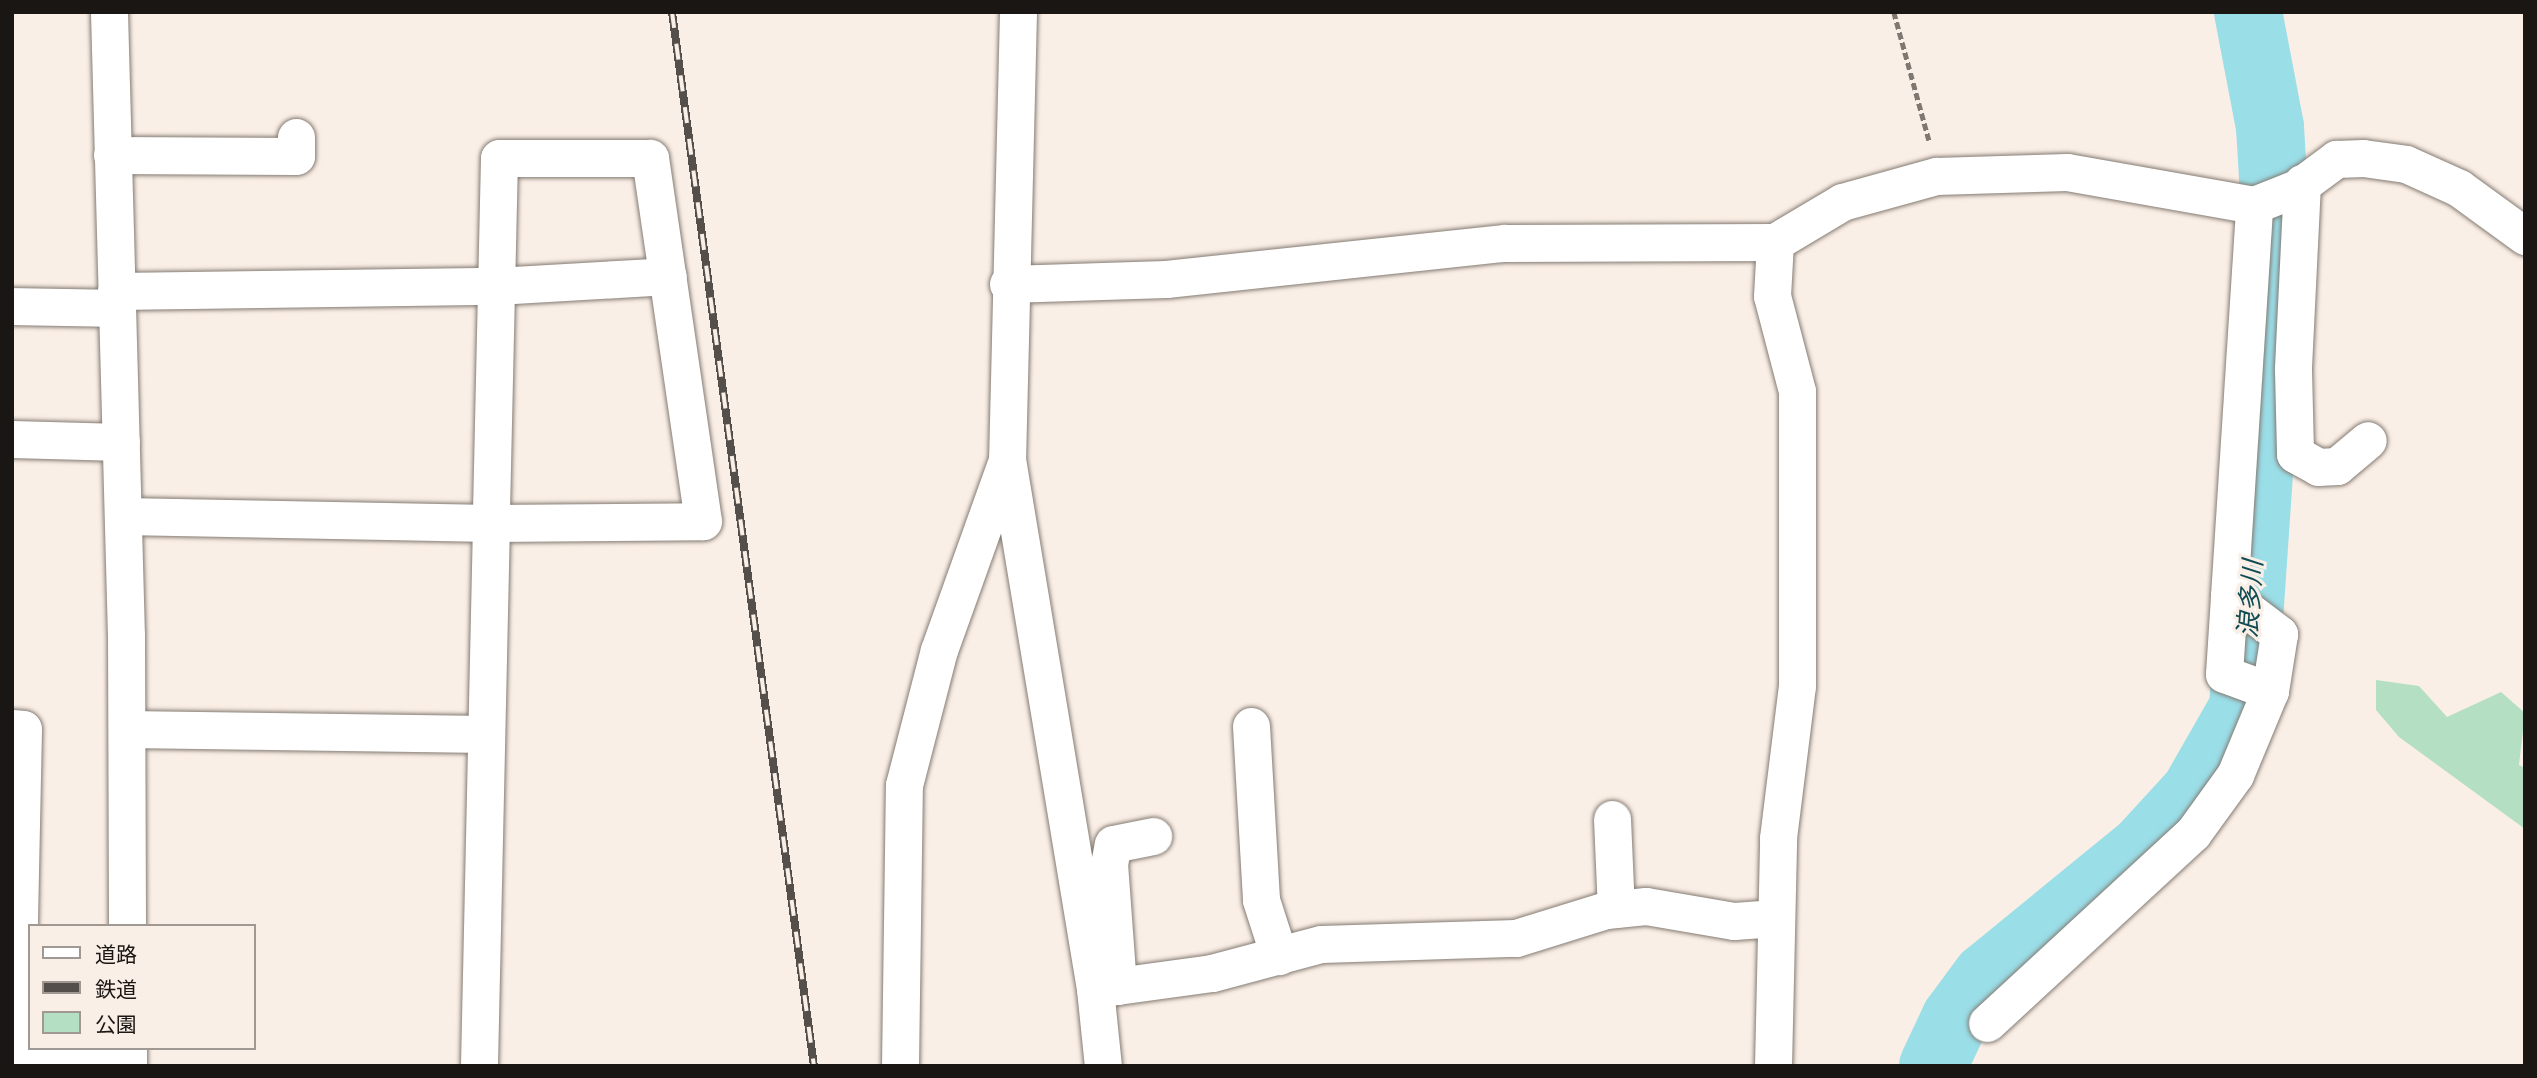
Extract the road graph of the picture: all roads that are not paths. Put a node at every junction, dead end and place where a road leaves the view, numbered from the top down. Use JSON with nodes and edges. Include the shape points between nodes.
{"nodes":[{"id":1,"x":109,"y":12,"type":"edge"},
{"id":2,"x":1018,"y":12,"type":"edge"},
{"id":3,"x":296,"y":137,"type":"dead end"},
{"id":4,"x":112,"y":155,"type":"junction"},
{"id":5,"x":2280,"y":194,"type":"junction"},
{"id":6,"x":2525,"y":236,"type":"edge"},
{"id":7,"x":1775,"y":242,"type":"junction"},
{"id":8,"x":668,"y":276,"type":"junction"},
{"id":9,"x":1008,"y":284,"type":"junction"},
{"id":10,"x":496,"y":286,"type":"junction"},
{"id":11,"x":116,"y":299,"type":"junction"},
{"id":12,"x":12,"y":306,"type":"edge"},
{"id":13,"x":12,"y":439,"type":"edge"},
{"id":14,"x":2368,"y":440,"type":"dead end"},
{"id":15,"x":121,"y":442,"type":"junction"},
{"id":16,"x":1007,"y":459,"type":"junction"},
{"id":17,"x":123,"y":516,"type":"junction"},
{"id":18,"x":491,"y":523,"type":"junction"},
{"id":19,"x":2244,"y":606,"type":"junction"},
{"id":20,"x":2254,"y":685,"type":"junction"},
{"id":21,"x":1251,"y":726,"type":"dead end"},
{"id":22,"x":12,"y":728,"type":"edge"},
{"id":23,"x":127,"y":729,"type":"junction"},
{"id":24,"x":486,"y":734,"type":"junction"},
{"id":25,"x":1612,"y":819,"type":"dead end"},
{"id":26,"x":1153,"y":836,"type":"dead end"},
{"id":27,"x":1616,"y":909,"type":"junction"},
{"id":28,"x":1776,"y":918,"type":"junction"},
{"id":29,"x":127,"y":924,"type":"edge"},
{"id":30,"x":1279,"y":956,"type":"junction"},
{"id":31,"x":1106,"y":987,"type":"junction"},
{"id":32,"x":1987,"y":1023,"type":"dead end"},
{"id":33,"x":14,"y":1060,"type":"edge"},
{"id":34,"x":104,"y":1066,"type":"edge"},
{"id":35,"x":479,"y":1066,"type":"edge"},
{"id":36,"x":900,"y":1066,"type":"edge"},
{"id":37,"x":1103,"y":1066,"type":"edge"},
{"id":38,"x":1773,"y":1066,"type":"edge"}],
"edges":[{"from":1,"to":4,"type":"street"},
{"from":2,"to":9,"type":"street"},
{"from":3,"to":4,"type":"street","via":[[296,156]]},
{"from":4,"to":11,"type":"street"},
{"from":5,"to":6,"type":"street","via":[[2336,159],[2406,164],[2459,188]]},
{"from":5,"to":7,"type":"street","via":[[2067,173],[1936,176],[1842,202]]},
{"from":5,"to":14,"type":"street","via":[[2295,454],[2318,467],[2337,466]]},
{"from":5,"to":19,"type":"street"},
{"from":7,"to":9,"type":"street","via":[[1481,244],[1166,279]]},
{"from":7,"to":28,"type":"street","via":[[1772,296],[1797,391],[1797,687],[1779,838]]},
{"from":8,"to":10,"type":"street"},
{"from":8,"to":10,"type":"street","via":[[650,158],[499,158]]},
{"from":8,"to":18,"type":"street","via":[[703,520]]},
{"from":9,"to":16,"type":"street"},
{"from":10,"to":11,"type":"street"},
{"from":10,"to":18,"type":"street"},
{"from":11,"to":12,"type":"street"},
{"from":11,"to":15,"type":"street"},
{"from":13,"to":15,"type":"street"},
{"from":15,"to":17,"type":"street"},
{"from":16,"to":31,"type":"street"},
{"from":16,"to":36,"type":"street","via":[[939,650],[904,785]]},
{"from":17,"to":18,"type":"street"},
{"from":17,"to":23,"type":"street"},
{"from":18,"to":24,"type":"street"},
{"from":19,"to":20,"type":"street","via":[[2279,634]]},
{"from":19,"to":20,"type":"street","via":[[2224,674]]},
{"from":20,"to":32,"type":"street","via":[[2235,775],[2193,833]]},
{"from":21,"to":30,"type":"street","via":[[1261,900]]},
{"from":22,"to":33,"type":"street","via":[[23,729]]},
{"from":23,"to":24,"type":"street"},
{"from":23,"to":29,"type":"street"},
{"from":24,"to":35,"type":"street"},
{"from":25,"to":27,"type":"street"},
{"from":26,"to":31,"type":"street","via":[[1113,844]]},
{"from":27,"to":28,"type":"street","via":[[1646,906],[1734,920]]},
{"from":27,"to":30,"type":"street","via":[[1516,938],[1360,940]]},
{"from":28,"to":38,"type":"street"},
{"from":30,"to":31,"type":"street","via":[[1212,973]]},
{"from":31,"to":37,"type":"street"},
{"from":33,"to":34,"type":"street"}]}
